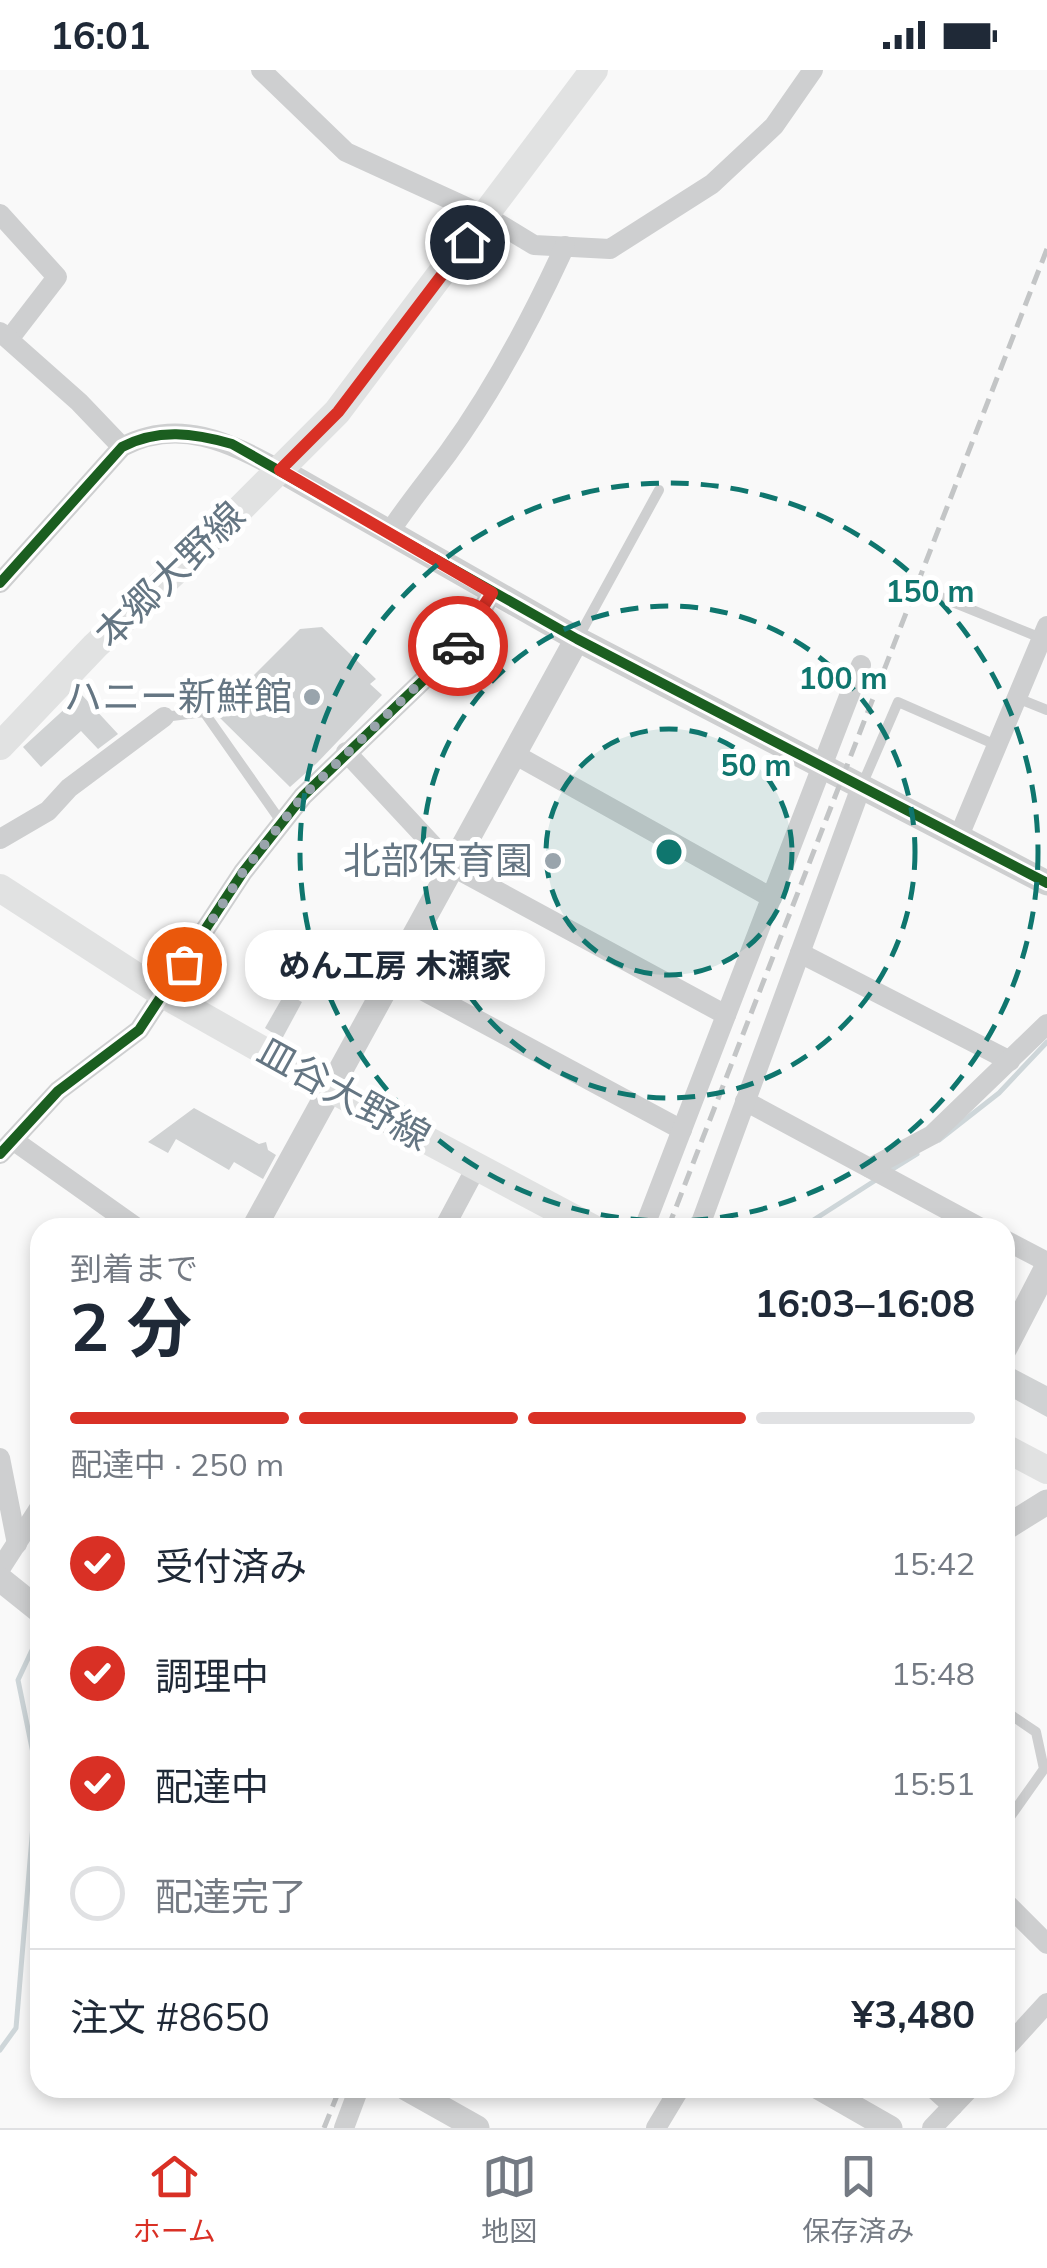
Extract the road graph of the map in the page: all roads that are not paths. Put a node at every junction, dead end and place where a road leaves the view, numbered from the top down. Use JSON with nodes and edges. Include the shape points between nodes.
{"nodes":[{"id":1,"x":261,"y":70,"type":"edge"},
{"id":2,"x":594,"y":70,"type":"edge"},
{"id":3,"x":813,"y":70,"type":"edge"},
{"id":4,"x":0,"y":214,"type":"edge"},
{"id":5,"x":486,"y":216,"type":"junction"},
{"id":6,"x":566,"y":246,"type":"junction"},
{"id":7,"x":5,"y":335,"type":"edge"},
{"id":8,"x":122,"y":447,"type":"junction"},
{"id":9,"x":280,"y":470,"type":"junction"},
{"id":10,"x":659,"y":490,"type":"dead end"},
{"id":11,"x":389,"y":534,"type":"junction"},
{"id":12,"x":0,"y":583,"type":"edge"},
{"id":13,"x":492,"y":593,"type":"junction"},
{"id":14,"x":933,"y":594,"type":"dead end"},
{"id":15,"x":577,"y":640,"type":"junction"},
{"id":16,"x":1043,"y":642,"type":"edge"},
{"id":17,"x":861,"y":665,"type":"dead end"},
{"id":18,"x":1017,"y":698,"type":"junction"},
{"id":19,"x":1047,"y":710,"type":"edge"},
{"id":20,"x":164,"y":717,"type":"joint"},
{"id":21,"x":997,"y":745,"type":"junction"},
{"id":22,"x":0,"y":746,"type":"edge"},
{"id":23,"x":346,"y":752,"type":"junction"},
{"id":24,"x":514,"y":754,"type":"junction"},
{"id":25,"x":823,"y":767,"type":"junction"},
{"id":26,"x":861,"y":787,"type":"junction"},
{"id":27,"x":282,"y":823,"type":"junction"},
{"id":28,"x":959,"y":836,"type":"junction"},
{"id":29,"x":0,"y":839,"type":"edge"},
{"id":30,"x":453,"y":867,"type":"junction"},
{"id":31,"x":1047,"y":883,"type":"edge"},
{"id":32,"x":0,"y":888,"type":"edge"},
{"id":33,"x":772,"y":898,"type":"junction"},
{"id":34,"x":800,"y":953,"type":"junction"},
{"id":35,"x":394,"y":975,"type":"junction"},
{"id":36,"x":164,"y":995,"type":"junction"},
{"id":37,"x":726,"y":1015,"type":"junction"},
{"id":38,"x":1047,"y":1024,"type":"edge"},
{"id":39,"x":1010,"y":1061,"type":"junction"},
{"id":40,"x":331,"y":1089,"type":"junction"},
{"id":41,"x":745,"y":1101,"type":"junction"},
{"id":42,"x":682,"y":1130,"type":"junction"},
{"id":43,"x":7,"y":1147,"type":"edge"},
{"id":44,"x":477,"y":1166,"type":"junction"},
{"id":45,"x":870,"y":1168,"type":"junction"},
{"id":46,"x":117,"y":1218,"type":"edge"},
{"id":47,"x":260,"y":1218,"type":"edge"},
{"id":48,"x":449,"y":1218,"type":"edge"},
{"id":49,"x":573,"y":1218,"type":"edge"},
{"id":50,"x":648,"y":1218,"type":"edge"},
{"id":51,"x":703,"y":1218,"type":"edge"},
{"id":52,"x":962,"y":1218,"type":"edge"},
{"id":53,"x":1015,"y":1246,"type":"edge"},
{"id":54,"x":1047,"y":1265,"type":"edge"},
{"id":55,"x":1015,"y":1328,"type":"edge"},
{"id":56,"x":1015,"y":1453,"type":"edge"},
{"id":57,"x":0,"y":1458,"type":"edge"},
{"id":58,"x":1047,"y":1470,"type":"edge"},
{"id":59,"x":1047,"y":1502,"type":"edge"},
{"id":60,"x":1015,"y":1522,"type":"edge"},
{"id":61,"x":30,"y":1523,"type":"edge"},
{"id":62,"x":17,"y":1544,"type":"junction"},
{"id":63,"x":0,"y":1569,"type":"edge"},
{"id":64,"x":0,"y":1579,"type":"edge"},
{"id":65,"x":30,"y":1602,"type":"edge"},
{"id":66,"x":1015,"y":1718,"type":"edge"},
{"id":67,"x":1015,"y":1810,"type":"edge"},
{"id":68,"x":1015,"y":1912,"type":"edge"},
{"id":69,"x":1047,"y":1944,"type":"edge"},
{"id":70,"x":1047,"y":2004,"type":"edge"},
{"id":71,"x":1015,"y":2038,"type":"edge"},
{"id":72,"x":355,"y":2098,"type":"edge"},
{"id":73,"x":424,"y":2098,"type":"edge"},
{"id":74,"x":674,"y":2098,"type":"edge"},
{"id":75,"x":838,"y":2098,"type":"edge"},
{"id":76,"x":944,"y":2098,"type":"edge"},
{"id":77,"x":961,"y":2098,"type":"edge"},
{"id":78,"x":953,"y":2106,"type":"junction"},
{"id":79,"x":344,"y":2128,"type":"edge"},
{"id":80,"x":478,"y":2128,"type":"edge"},
{"id":81,"x":656,"y":2128,"type":"edge"},
{"id":82,"x":890,"y":2128,"type":"edge"},
{"id":83,"x":932,"y":2128,"type":"edge"}],
"edges":[{"from":1,"to":5,"type":"street","via":[[346,152]]},
{"from":2,"to":5,"type":"main road","name":"本郷大野線"},
{"from":3,"to":6,"type":"street","via":[[774,126],[712,184],[610,249]]},
{"from":4,"to":7,"type":"street","via":[[56,277]]},
{"from":5,"to":6,"type":"street","via":[[534,245]]},
{"from":5,"to":9,"type":"main road","name":"本郷大野線","via":[[338,412]]},
{"from":6,"to":11,"type":"street","via":[[526,332]]},
{"from":7,"to":8,"type":"street"},
{"from":8,"to":9,"type":"street","via":[[191,432],[232,444]]},
{"from":8,"to":12,"type":"street"},
{"from":9,"to":11,"type":"street"},
{"from":9,"to":22,"type":"main road","name":"本郷大野線"},
{"from":10,"to":15,"type":"lane"},
{"from":11,"to":13,"type":"street"},
{"from":13,"to":15,"type":"street"},
{"from":13,"to":23,"type":"street","via":[[461,644]]},
{"from":14,"to":16,"type":"lane"},
{"from":15,"to":24,"type":"street"},
{"from":15,"to":25,"type":"street"},
{"from":16,"to":18,"type":"street"},
{"from":17,"to":25,"type":"street"},
{"from":18,"to":19,"type":"lane"},
{"from":18,"to":21,"type":"street"},
{"from":20,"to":27,"type":"lane","via":[[204,712]]},
{"from":20,"to":29,"type":"street","via":[[48,811]]},
{"from":21,"to":26,"type":"lane","via":[[898,702]]},
{"from":21,"to":28,"type":"street"},
{"from":23,"to":27,"type":"street"},
{"from":23,"to":30,"type":"street"},
{"from":24,"to":30,"type":"street"},
{"from":24,"to":33,"type":"street"},
{"from":25,"to":26,"type":"street"},
{"from":25,"to":33,"type":"street"},
{"from":26,"to":28,"type":"street"},
{"from":26,"to":34,"type":"street"},
{"from":27,"to":36,"type":"street"},
{"from":28,"to":31,"type":"street"},
{"from":30,"to":35,"type":"street"},
{"from":30,"to":37,"type":"street"},
{"from":32,"to":36,"type":"main road","name":"皿谷大野線"},
{"from":33,"to":37,"type":"street"},
{"from":34,"to":39,"type":"street"},
{"from":34,"to":41,"type":"street"},
{"from":35,"to":40,"type":"street"},
{"from":35,"to":42,"type":"street"},
{"from":36,"to":40,"type":"main road","name":"皿谷大野線"},
{"from":36,"to":43,"type":"street","via":[[140,1030],[58,1091]]},
{"from":37,"to":42,"type":"street"},
{"from":38,"to":39,"type":"street"},
{"from":39,"to":45,"type":"street","via":[[932,1135]]},
{"from":40,"to":44,"type":"main road","name":"皿谷大野線"},
{"from":40,"to":47,"type":"street"},
{"from":41,"to":45,"type":"street"},
{"from":41,"to":51,"type":"street"},
{"from":42,"to":50,"type":"street"},
{"from":43,"to":46,"type":"street"},
{"from":44,"to":48,"type":"street"},
{"from":44,"to":49,"type":"main road","name":"皿谷大野線"},
{"from":45,"to":52,"type":"street"},
{"from":53,"to":54,"type":"street"},
{"from":54,"to":55,"type":"street"},
{"from":56,"to":58,"type":"main road"},
{"from":57,"to":62,"type":"street"},
{"from":59,"to":60,"type":"street"},
{"from":61,"to":62,"type":"street"},
{"from":62,"to":63,"type":"street"},
{"from":64,"to":65,"type":"street"},
{"from":66,"to":67,"type":"lane","via":[[1036,1732],[1044,1769]]},
{"from":68,"to":69,"type":"street"},
{"from":70,"to":71,"type":"street"},
{"from":72,"to":79,"type":"street"},
{"from":73,"to":80,"type":"street"},
{"from":74,"to":81,"type":"street"},
{"from":75,"to":82,"type":"street"},
{"from":76,"to":78,"type":"street"},
{"from":77,"to":78,"type":"street"},
{"from":78,"to":83,"type":"street"}]}
